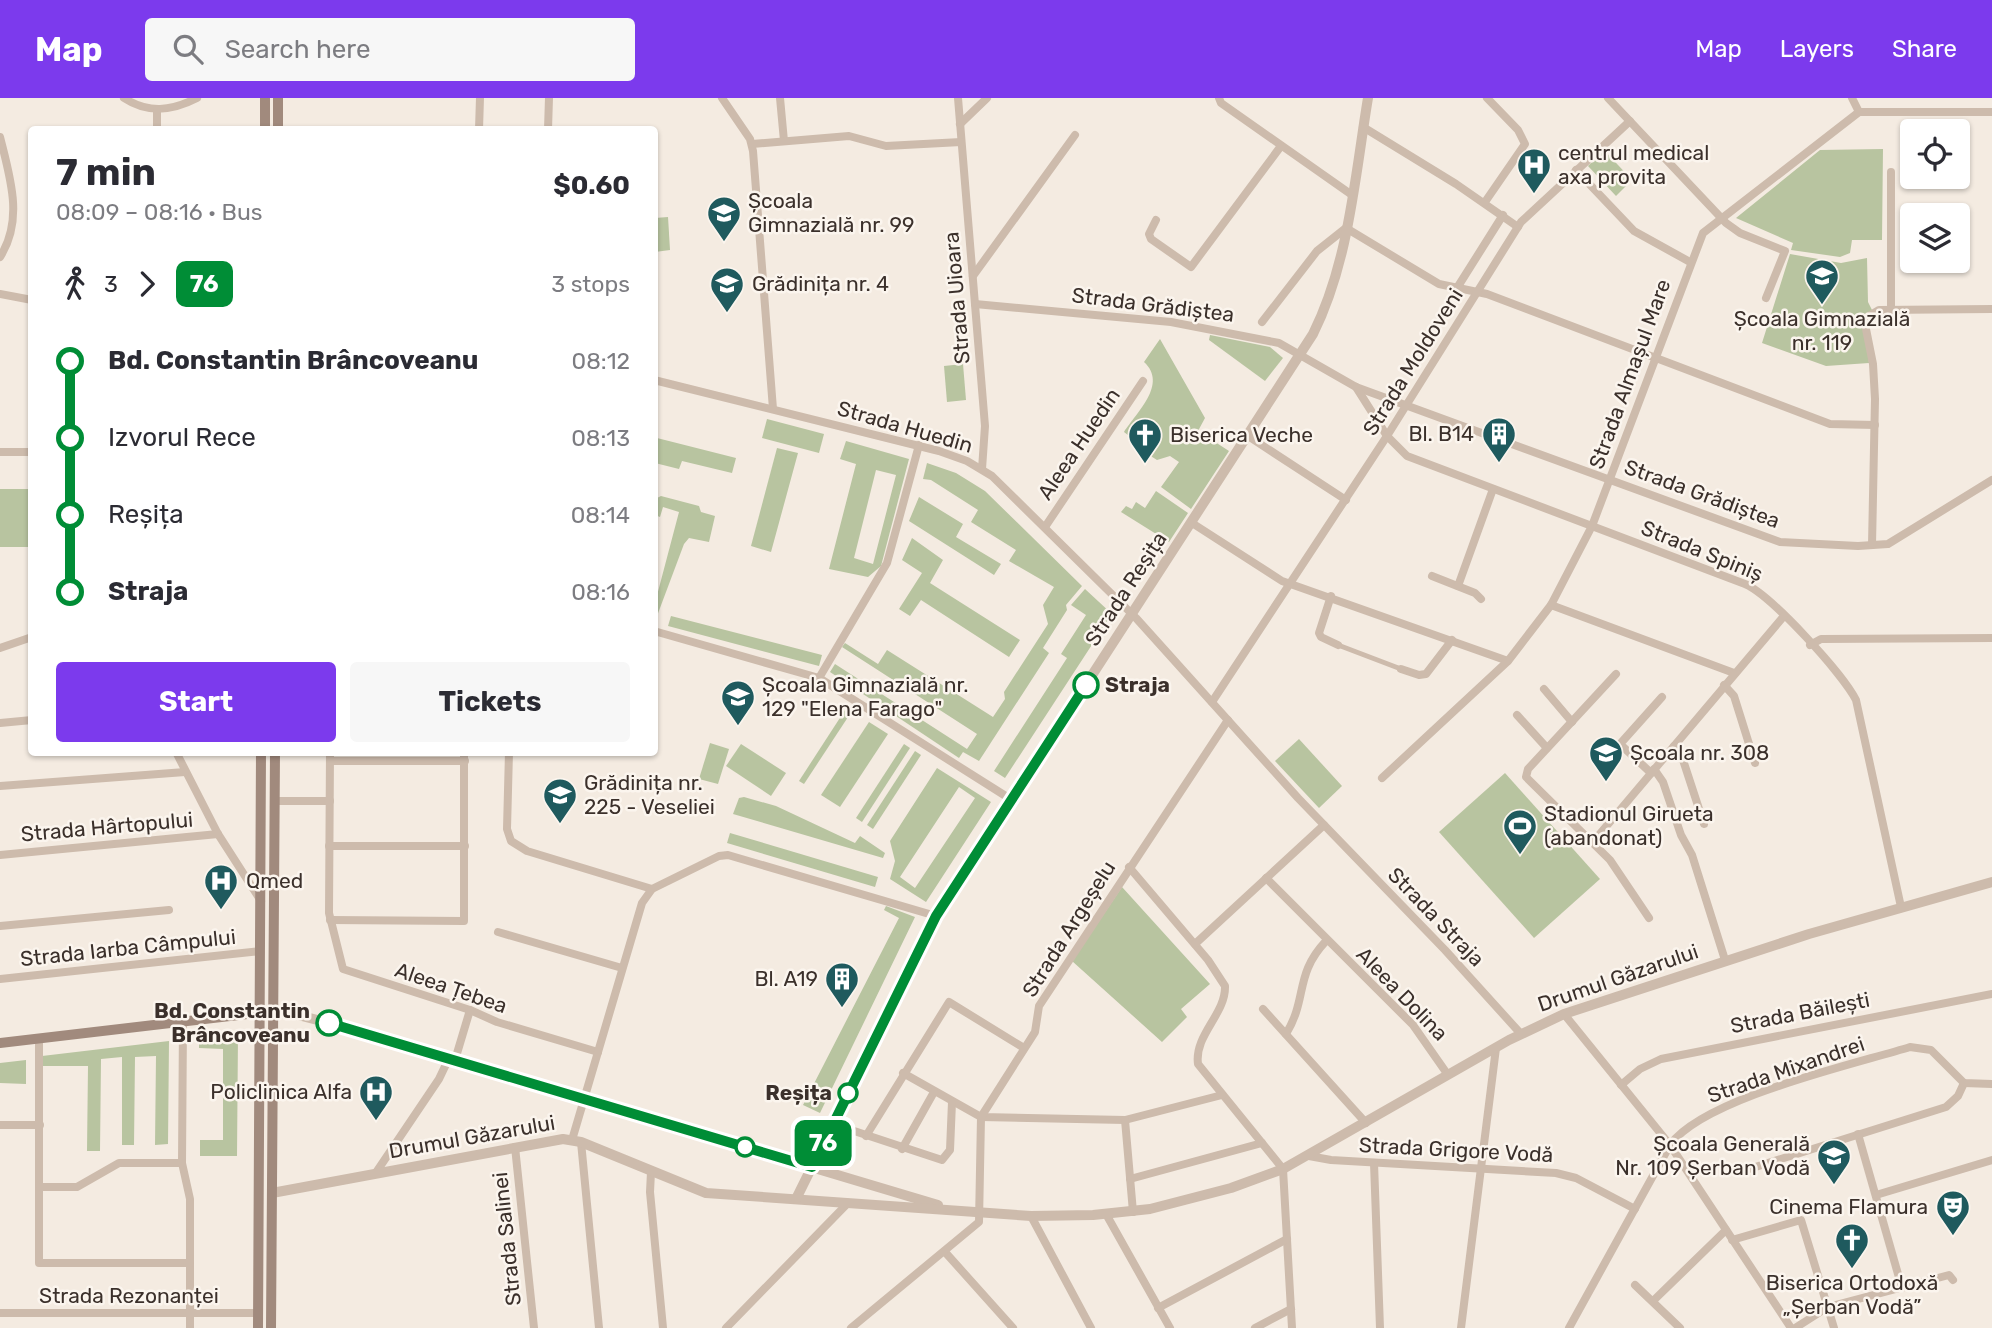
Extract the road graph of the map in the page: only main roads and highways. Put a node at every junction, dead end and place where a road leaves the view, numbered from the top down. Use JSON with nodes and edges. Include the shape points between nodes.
{"nodes":[{"id":1,"x":265,"y":98,"type":"edge"},
{"id":2,"x":278,"y":98,"type":"edge"},
{"id":3,"x":265,"y":126,"type":"edge"},
{"id":4,"x":278,"y":126,"type":"edge"},
{"id":5,"x":261,"y":756,"type":"edge"},
{"id":6,"x":275,"y":756,"type":"edge"},
{"id":7,"x":260,"y":1012,"type":"junction"},
{"id":8,"x":275,"y":1013,"type":"junction"},
{"id":9,"x":0,"y":1043,"type":"edge"},
{"id":10,"x":258,"y":1328,"type":"edge"},
{"id":11,"x":271,"y":1328,"type":"edge"}],
"edges":[{"from":1,"to":3,"type":"main road"},
{"from":2,"to":4,"type":"main road"},
{"from":5,"to":7,"type":"main road"},
{"from":6,"to":8,"type":"main road"},
{"from":7,"to":8,"type":"main road"},
{"from":7,"to":9,"type":"main road"},
{"from":7,"to":10,"type":"main road"},
{"from":8,"to":11,"type":"main road"}]}
